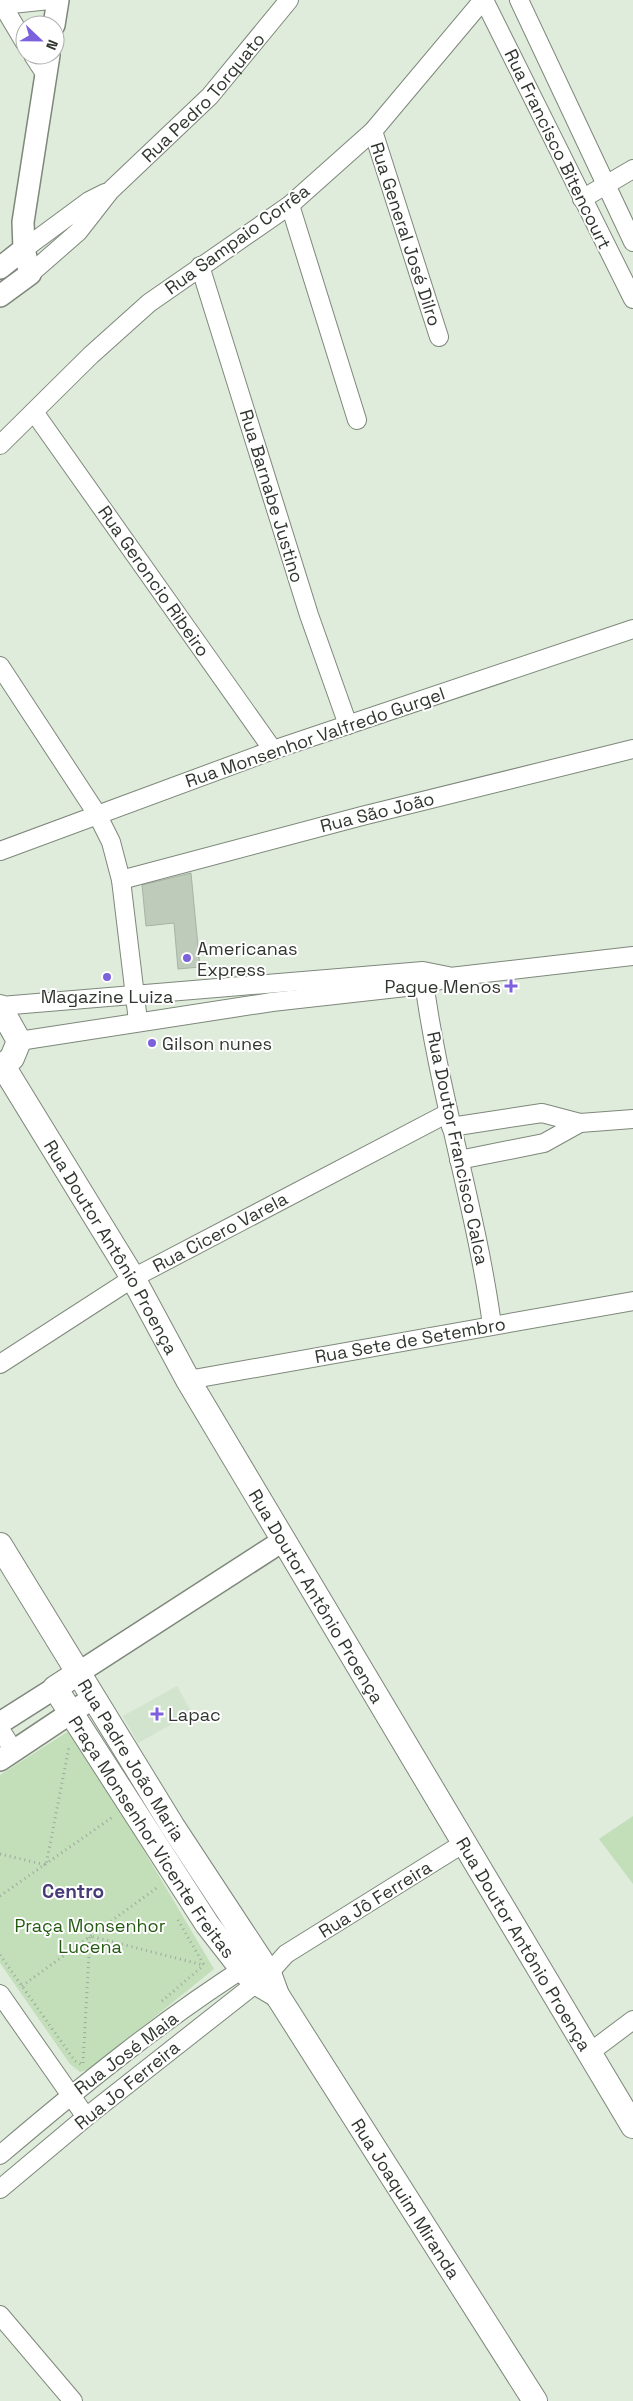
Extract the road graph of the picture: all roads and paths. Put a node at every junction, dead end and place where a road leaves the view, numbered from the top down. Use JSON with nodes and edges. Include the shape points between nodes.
{"nodes":[{"id":1,"x":50,"y":0,"type":"edge"},
{"id":2,"x":58,"y":0,"type":"edge"},
{"id":3,"x":289,"y":0,"type":"edge"},
{"id":4,"x":484,"y":0,"type":"edge"},
{"id":5,"x":519,"y":0,"type":"edge"},
{"id":6,"x":1,"y":3,"type":"edge"},
{"id":7,"x":56,"y":15,"type":"edge"},
{"id":8,"x":15,"y":26,"type":"edge"},
{"id":9,"x":47,"y":65,"type":"edge"},
{"id":10,"x":373,"y":131,"type":"junction"},
{"id":11,"x":633,"y":169,"type":"edge"},
{"id":12,"x":606,"y":186,"type":"junction"},
{"id":13,"x":110,"y":191,"type":"junction"},
{"id":14,"x":582,"y":199,"type":"junction"},
{"id":15,"x":290,"y":205,"type":"junction"},
{"id":16,"x":633,"y":242,"type":"edge"},
{"id":17,"x":24,"y":250,"type":"junction"},
{"id":18,"x":200,"y":266,"type":"junction"},
{"id":19,"x":0,"y":268,"type":"edge"},
{"id":20,"x":30,"y":274,"type":"junction"},
{"id":21,"x":0,"y":296,"type":"edge"},
{"id":22,"x":633,"y":299,"type":"edge"},
{"id":23,"x":439,"y":337,"type":"dead end"},
{"id":24,"x":34,"y":412,"type":"junction"},
{"id":25,"x":357,"y":420,"type":"dead end"},
{"id":26,"x":0,"y":445,"type":"edge"},
{"id":27,"x":633,"y":629,"type":"edge"},
{"id":28,"x":0,"y":666,"type":"edge"},
{"id":29,"x":348,"y":725,"type":"junction"},
{"id":30,"x":633,"y":748,"type":"edge"},
{"id":31,"x":272,"y":750,"type":"junction"},
{"id":32,"x":97,"y":814,"type":"junction"},
{"id":33,"x":0,"y":852,"type":"edge"},
{"id":34,"x":121,"y":880,"type":"junction"},
{"id":35,"x":633,"y":956,"type":"edge"},
{"id":36,"x":424,"y":978,"type":"junction"},
{"id":37,"x":270,"y":983,"type":"junction"},
{"id":38,"x":134,"y":995,"type":"junction"},
{"id":39,"x":272,"y":1002,"type":"junction"},
{"id":40,"x":0,"y":1007,"type":"edge"},
{"id":41,"x":138,"y":1021,"type":"junction"},
{"id":42,"x":19,"y":1041,"type":"junction"},
{"id":43,"x":2,"y":1067,"type":"edge"},
{"id":44,"x":633,"y":1119,"type":"edge"},
{"id":45,"x":449,"y":1120,"type":"junction"},
{"id":46,"x":580,"y":1123,"type":"junction"},
{"id":47,"x":459,"y":1160,"type":"junction"},
{"id":48,"x":132,"y":1278,"type":"junction"},
{"id":49,"x":633,"y":1301,"type":"edge"},
{"id":50,"x":492,"y":1325,"type":"junction"},
{"id":51,"x":0,"y":1364,"type":"edge"},
{"id":52,"x":188,"y":1380,"type":"junction"},
{"id":53,"x":284,"y":1540,"type":"junction"},
{"id":54,"x":0,"y":1544,"type":"edge"},
{"id":55,"x":78,"y":1673,"type":"junction"},
{"id":56,"x":55,"y":1688,"type":"junction"},
{"id":57,"x":93,"y":1698,"type":"junction"},
{"id":58,"x":71,"y":1712,"type":"junction"},
{"id":59,"x":0,"y":1723,"type":"edge"},
{"id":60,"x":0,"y":1729,"type":"edge"},
{"id":61,"x":70,"y":1744,"type":"dead end"},
{"id":62,"x":7,"y":1756,"type":"edge"},
{"id":63,"x":117,"y":1814,"type":"dead end"},
{"id":64,"x":163,"y":1833,"type":"junction"},
{"id":65,"x":464,"y":1843,"type":"junction"},
{"id":66,"x":0,"y":1854,"type":"edge"},
{"id":67,"x":46,"y":1865,"type":"junction"},
{"id":68,"x":154,"y":1879,"type":"dead end"},
{"id":69,"x":158,"y":1887,"type":"junction"},
{"id":70,"x":163,"y":1895,"type":"dead end"},
{"id":71,"x":0,"y":1896,"type":"edge"},
{"id":72,"x":176,"y":1918,"type":"dead end"},
{"id":73,"x":90,"y":1936,"type":"junction"},
{"id":74,"x":0,"y":1955,"type":"edge"},
{"id":75,"x":204,"y":1965,"type":"junction"},
{"id":76,"x":260,"y":1975,"type":"junction"},
{"id":77,"x":22,"y":1986,"type":"junction"},
{"id":78,"x":0,"y":1994,"type":"edge"},
{"id":79,"x":159,"y":2003,"type":"dead end"},
{"id":80,"x":633,"y":2020,"type":"edge"},
{"id":81,"x":589,"y":2053,"type":"junction"},
{"id":82,"x":71,"y":2095,"type":"junction"},
{"id":83,"x":86,"y":2117,"type":"junction"},
{"id":84,"x":633,"y":2126,"type":"edge"},
{"id":85,"x":0,"y":2155,"type":"edge"},
{"id":86,"x":0,"y":2190,"type":"edge"},
{"id":87,"x":0,"y":2315,"type":"edge"},
{"id":88,"x":73,"y":2401,"type":"edge"},
{"id":89,"x":536,"y":2401,"type":"edge"}],
"edges":[{"from":1,"to":6,"type":"street"},
{"from":2,"to":7,"type":"street"},
{"from":3,"to":13,"type":"street","name":"Rua Pedro Torquato","via":[[210,96]]},
{"from":4,"to":10,"type":"street","name":"Rua Sampaio Corrêa"},
{"from":4,"to":14,"type":"street","name":"Rua Francisco Bitencourt"},
{"from":5,"to":12,"type":"street","name":"Rua Francisco Bitencourt"},
{"from":6,"to":8,"type":"street"},
{"from":9,"to":17,"type":"street","via":[[23,222]]},
{"from":10,"to":15,"type":"street","name":"Rua Sampaio Corrêa"},
{"from":10,"to":23,"type":"street","name":"Rua General José Dilro"},
{"from":11,"to":12,"type":"street"},
{"from":12,"to":14,"type":"street"},
{"from":12,"to":16,"type":"street","name":"Rua Francisco Bitencourt"},
{"from":13,"to":17,"type":"street","name":"Rua Pedro Torquato","via":[[89,201]]},
{"from":13,"to":20,"type":"street","name":"Rua Pedro Torquato","via":[[78,232]]},
{"from":14,"to":22,"type":"street","name":"Rua Francisco Bitencourt"},
{"from":15,"to":18,"type":"street","name":"Rua Sampaio Corrêa"},
{"from":15,"to":25,"type":"street"},
{"from":17,"to":19,"type":"street","name":"Rua Pedro Torquato"},
{"from":17,"to":20,"type":"street"},
{"from":18,"to":24,"type":"street","name":"Rua Sampaio Corrêa","via":[[149,303]]},
{"from":18,"to":29,"type":"street","name":"Rua Barnabe Justino","via":[[309,615]]},
{"from":20,"to":21,"type":"street","name":"Rua Pedro Torquato"},
{"from":24,"to":26,"type":"street","name":"Rua Sampaio Corrêa"},
{"from":24,"to":31,"type":"street","name":"Rua Geroncio Ribeiro"},
{"from":27,"to":29,"type":"street","name":"Rua Monsenhor Valfredo Gurgel"},
{"from":28,"to":32,"type":"street"},
{"from":29,"to":31,"type":"street","name":"Rua Monsenhor Valfredo Gurgel"},
{"from":30,"to":34,"type":"street","name":"Rua São João"},
{"from":31,"to":32,"type":"street","name":"Rua Monsenhor Valfredo Gurgel"},
{"from":32,"to":33,"type":"street","name":"Rua Monsenhor Valfredo Gurgel"},
{"from":32,"to":34,"type":"street","via":[[111,842]]},
{"from":34,"to":38,"type":"street"},
{"from":35,"to":36,"type":"street"},
{"from":36,"to":37,"type":"street"},
{"from":36,"to":39,"type":"street"},
{"from":36,"to":45,"type":"street","name":"Rua Doutor Francisco Calca"},
{"from":37,"to":38,"type":"street"},
{"from":37,"to":39,"type":"street"},
{"from":38,"to":40,"type":"street"},
{"from":38,"to":41,"type":"street"},
{"from":39,"to":41,"type":"street"},
{"from":40,"to":42,"type":"main road"},
{"from":41,"to":42,"type":"street"},
{"from":42,"to":43,"type":"main road","via":[[12,1058]]},
{"from":43,"to":48,"type":"main road","name":"Rua Doutor Antônio Proença"},
{"from":44,"to":46,"type":"street"},
{"from":45,"to":46,"type":"street","name":"Rua Cicero Varela","via":[[542,1113]]},
{"from":45,"to":47,"type":"street","name":"Rua Doutor Francisco Calca"},
{"from":45,"to":48,"type":"street","name":"Rua Cicero Varela"},
{"from":46,"to":47,"type":"street","via":[[544,1143]]},
{"from":47,"to":50,"type":"street","name":"Rua Doutor Francisco Calca"},
{"from":48,"to":51,"type":"street","name":"Rua Cicero Varela"},
{"from":48,"to":52,"type":"main road","name":"Rua Doutor Antônio Proença"},
{"from":49,"to":50,"type":"street","name":"Rua Sete de Setembro"},
{"from":50,"to":52,"type":"street","name":"Rua Sete de Setembro"},
{"from":52,"to":53,"type":"main road","name":"Rua Doutor Antônio Proença"},
{"from":53,"to":55,"type":"street"},
{"from":53,"to":65,"type":"main road","name":"Rua Doutor Antônio Proença"},
{"from":54,"to":55,"type":"main road","name":"Rua Padre João Maria"},
{"from":55,"to":56,"type":"main road"},
{"from":55,"to":57,"type":"main road","name":"Rua Padre João Maria"},
{"from":56,"to":58,"type":"main road","name":"Praça Monsenhor Vicente Freitas"},
{"from":56,"to":59,"type":"street"},
{"from":57,"to":58,"type":"street"},
{"from":57,"to":64,"type":"main road","name":"Rua Padre João Maria"},
{"from":58,"to":62,"type":"street"},
{"from":58,"to":64,"type":"main road","name":"Praça Monsenhor Vicente Freitas"},
{"from":60,"to":62,"type":"street"},
{"from":61,"to":67,"type":"path"},
{"from":63,"to":67,"type":"path"},
{"from":64,"to":76,"type":"main road","name":"Praça Monsenhor Vicente Freitas","via":[[207,1924]]},
{"from":65,"to":76,"type":"street","name":"Rua Jô Ferreira","via":[[286,1954]]},
{"from":65,"to":81,"type":"main road","name":"Rua Doutor Antônio Proença"},
{"from":66,"to":67,"type":"path"},
{"from":67,"to":71,"type":"path"},
{"from":68,"to":69,"type":"path"},
{"from":69,"to":70,"type":"path"},
{"from":69,"to":73,"type":"path"},
{"from":72,"to":75,"type":"path"},
{"from":73,"to":75,"type":"path"},
{"from":73,"to":77,"type":"path"},
{"from":73,"to":77,"type":"path","via":[[84,2065],[75,2061]]},
{"from":74,"to":77,"type":"path"},
{"from":75,"to":79,"type":"path"},
{"from":76,"to":82,"type":"street","name":"Rua José Maia","via":[[150,2034]]},
{"from":76,"to":83,"type":"street","name":"Rua Jo Ferreira"},
{"from":76,"to":89,"type":"main road","name":"Rua Joaquim Miranda"},
{"from":78,"to":82,"type":"street"},
{"from":80,"to":81,"type":"street"},
{"from":81,"to":84,"type":"main road","name":"Rua Doutor Antônio Proença"},
{"from":82,"to":83,"type":"street"},
{"from":82,"to":85,"type":"street","name":"Rua José Maia"},
{"from":83,"to":86,"type":"street","name":"Rua Jo Ferreira"},
{"from":87,"to":88,"type":"street"}]}
